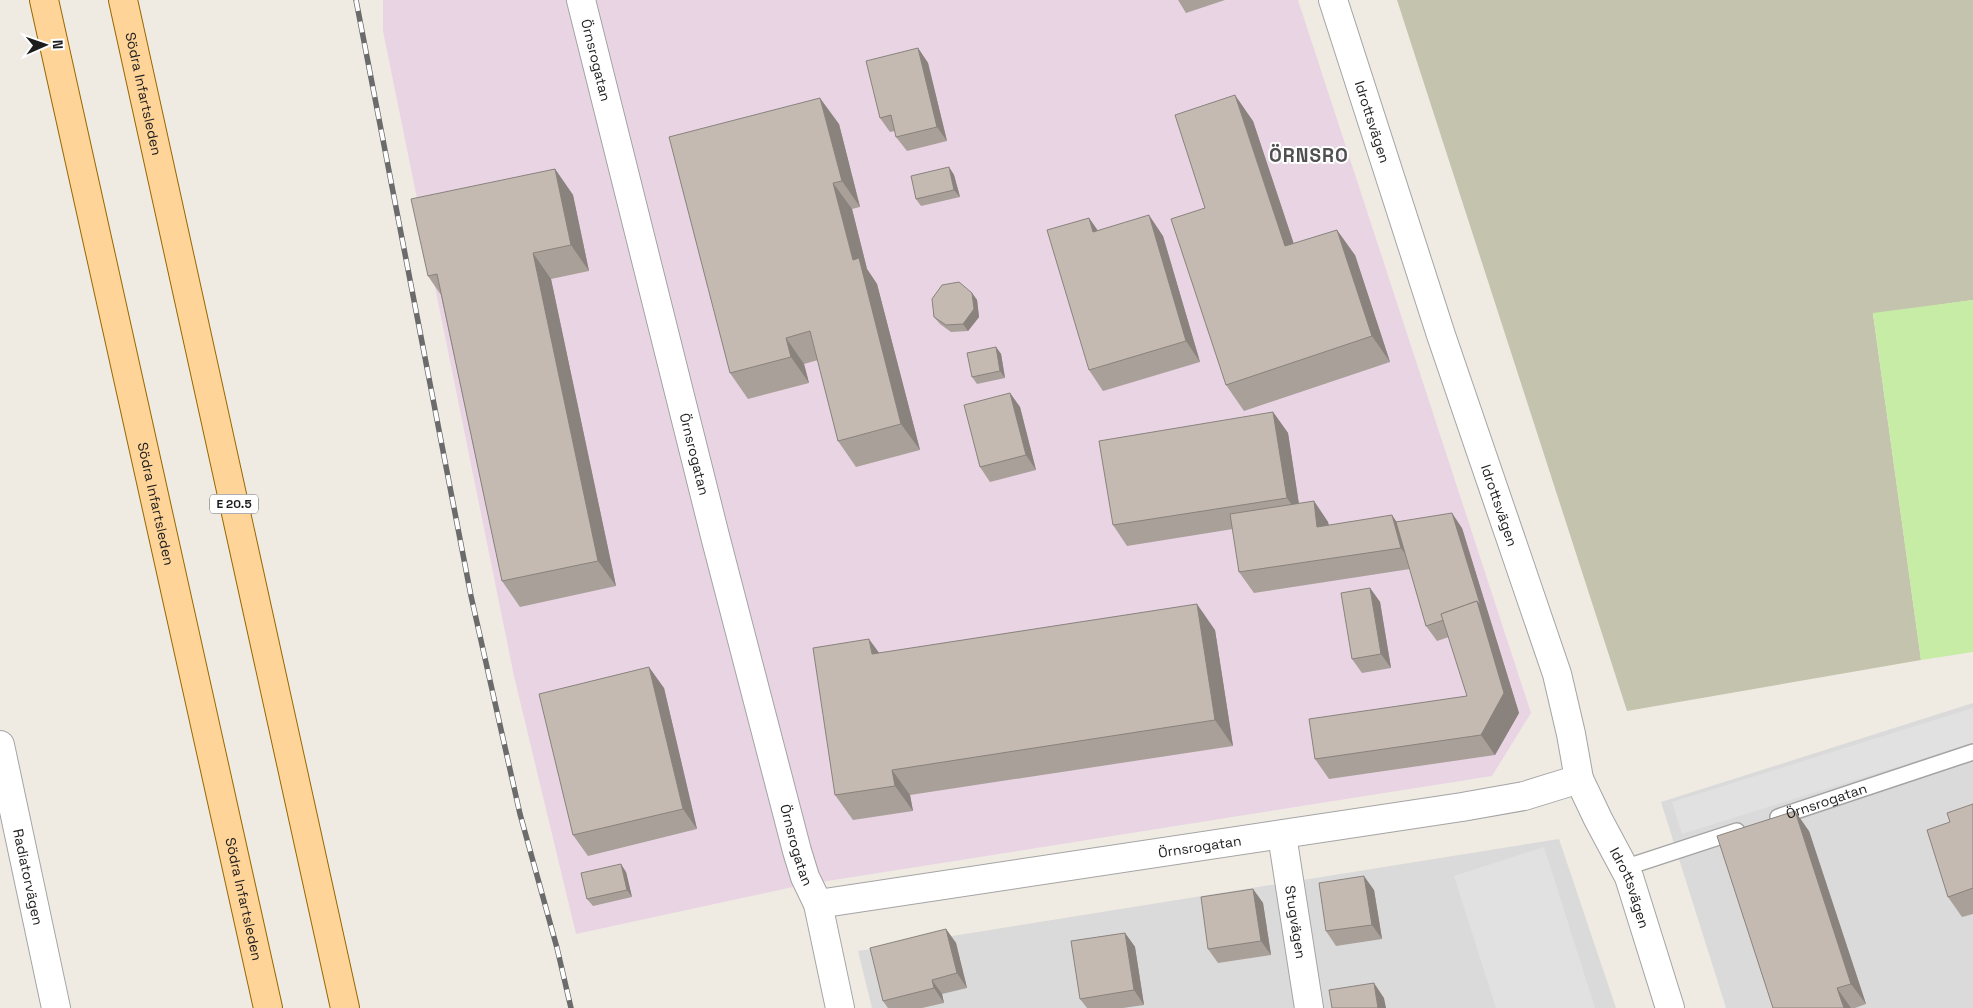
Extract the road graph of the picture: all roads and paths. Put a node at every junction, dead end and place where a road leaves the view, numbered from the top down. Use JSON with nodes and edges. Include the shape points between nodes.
{"nodes":[{"id":1,"x":44,"y":0,"type":"edge"},
{"id":2,"x":123,"y":0,"type":"edge"},
{"id":3,"x":581,"y":0,"type":"edge"},
{"id":4,"x":1332,"y":0,"type":"edge"},
{"id":5,"x":0,"y":745,"type":"edge"},
{"id":6,"x":1973,"y":752,"type":"edge"},
{"id":7,"x":3,"y":779,"type":"edge"},
{"id":8,"x":1579,"y":779,"type":"junction"},
{"id":9,"x":1768,"y":820,"type":"edge"},
{"id":10,"x":1750,"y":826,"type":"edge"},
{"id":11,"x":1282,"y":835,"type":"junction"},
{"id":12,"x":1624,"y":868,"type":"junction"},
{"id":13,"x":818,"y":904,"type":"junction"},
{"id":14,"x":56,"y":1008,"type":"edge"},
{"id":15,"x":268,"y":1008,"type":"edge"},
{"id":16,"x":345,"y":1008,"type":"edge"},
{"id":17,"x":840,"y":1008,"type":"edge"},
{"id":18,"x":1309,"y":1008,"type":"edge"},
{"id":19,"x":1670,"y":1008,"type":"edge"}],
"edges":[{"from":1,"to":15,"type":"main road","name":"Södra Infartsleden"},
{"from":2,"to":16,"type":"main road","name":"Södra Infartsleden","number":"E 20.5"},
{"from":3,"to":13,"type":"street","name":"Örnsrogatan","via":[[790,822],[805,877]]},
{"from":4,"to":8,"type":"street","name":"Idrottsvägen","via":[[1557,674]]},
{"from":5,"to":7,"type":"street","name":"Radiatorvägen"},
{"from":6,"to":9,"type":"lane","name":"Örnsrogatan"},
{"from":7,"to":14,"type":"street","name":"Radiatorvägen"},
{"from":8,"to":11,"type":"street","name":"Örnsrogatan","via":[[1524,796]]},
{"from":8,"to":12,"type":"street","name":"Idrottsvägen"},
{"from":10,"to":12,"type":"lane"},
{"from":11,"to":13,"type":"street","name":"Örnsrogatan"},
{"from":11,"to":18,"type":"street","name":"Stugvägen"},
{"from":12,"to":19,"type":"street","name":"Idrottsvägen"},
{"from":13,"to":17,"type":"street","name":"Örnsrogatan"}]}
